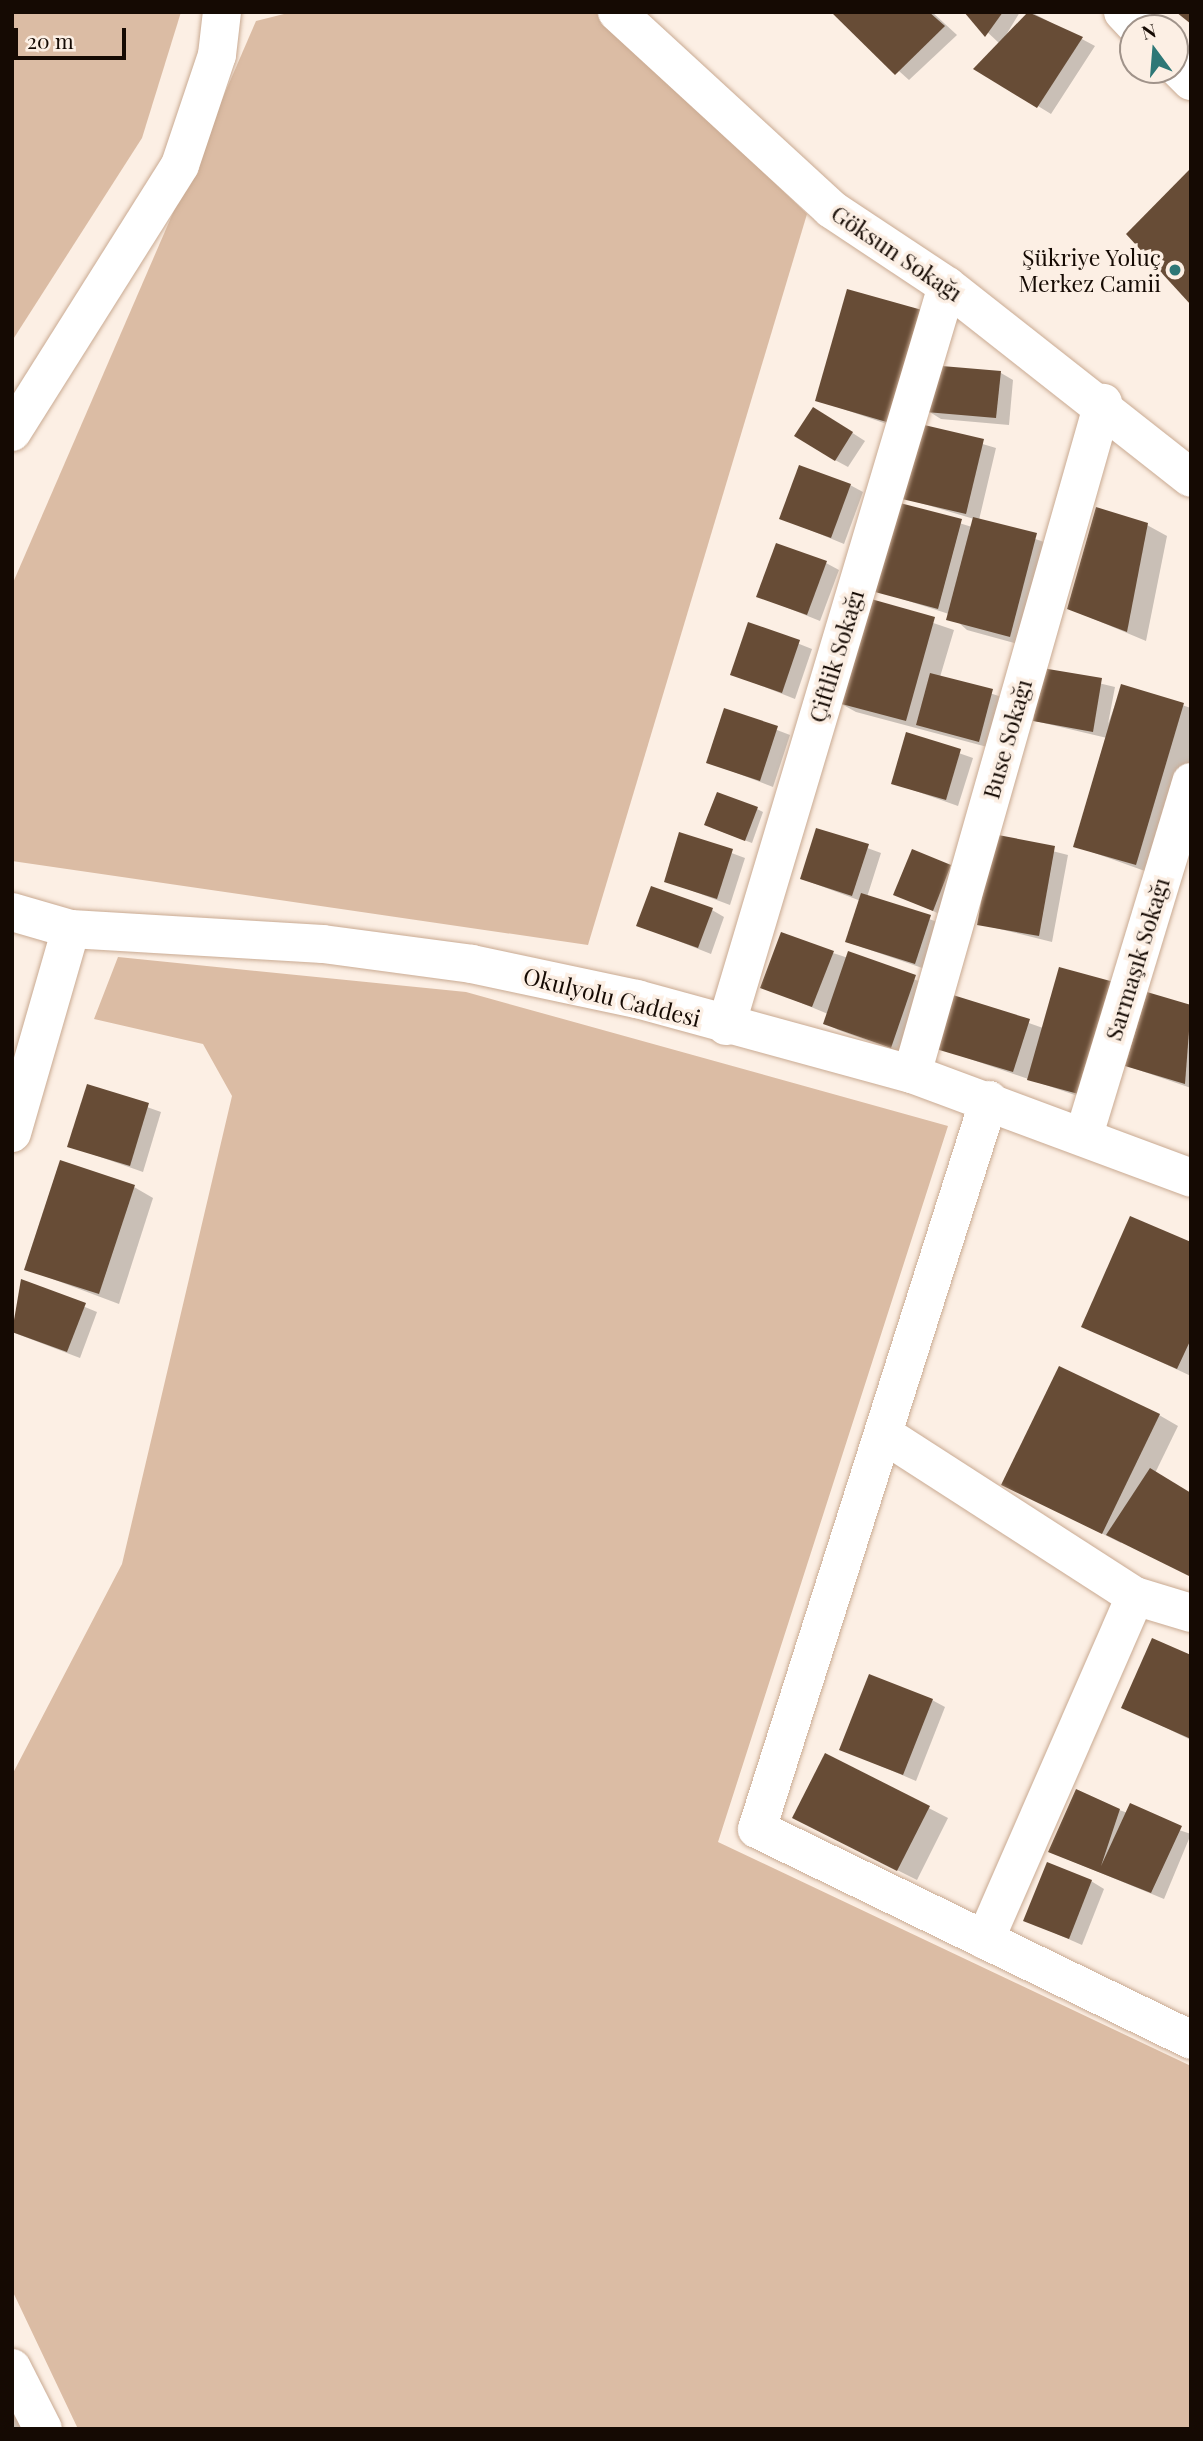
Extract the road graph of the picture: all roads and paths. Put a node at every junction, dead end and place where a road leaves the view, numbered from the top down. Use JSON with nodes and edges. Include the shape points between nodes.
{"nodes":[{"id":1,"x":222,"y":12,"type":"edge"},
{"id":2,"x":617,"y":12,"type":"edge"},
{"id":3,"x":947,"y":286,"type":"junction"},
{"id":4,"x":1103,"y":403,"type":"junction"},
{"id":5,"x":12,"y":432,"type":"edge"},
{"id":6,"x":1191,"y":478,"type":"edge"},
{"id":7,"x":1191,"y":782,"type":"edge"},
{"id":8,"x":12,"y":912,"type":"edge"},
{"id":9,"x":71,"y":929,"type":"junction"},
{"id":10,"x":726,"y":1026,"type":"junction"},
{"id":11,"x":912,"y":1074,"type":"junction"},
{"id":12,"x":989,"y":1100,"type":"junction"},
{"id":13,"x":12,"y":1133,"type":"edge"},
{"id":14,"x":1084,"y":1135,"type":"junction"},
{"id":15,"x":1191,"y":1178,"type":"edge"},
{"id":16,"x":885,"y":1435,"type":"junction"},
{"id":17,"x":1135,"y":1596,"type":"junction"},
{"id":18,"x":1191,"y":1613,"type":"edge"},
{"id":19,"x":985,"y":1940,"type":"junction"},
{"id":20,"x":1191,"y":2040,"type":"edge"},
{"id":21,"x":12,"y":2368,"type":"edge"},
{"id":22,"x":43,"y":2429,"type":"edge"}],
"edges":[{"from":1,"to":5,"type":"street","via":[[217,55],[180,165]]},
{"from":2,"to":3,"type":"street","name":"Göksun Sokağı","via":[[831,209]]},
{"from":3,"to":4,"type":"street","name":"Göksun Sokağı"},
{"from":3,"to":10,"type":"street","name":"Çiftlik Sokağı"},
{"from":4,"to":6,"type":"street","name":"Göksun Sokağı"},
{"from":4,"to":11,"type":"street","name":"Buse Sokağı"},
{"from":7,"to":14,"type":"street","name":"Sarmaşık Sokağı"},
{"from":8,"to":9,"type":"street","name":"Okulyolu Caddesi"},
{"from":9,"to":10,"type":"street","name":"Okulyolu Caddesi","via":[[323,944],[472,964],[637,999]]},
{"from":9,"to":13,"type":"street"},
{"from":10,"to":11,"type":"street","name":"Okulyolu Caddesi"},
{"from":11,"to":12,"type":"street","name":"Okulyolu Caddesi"},
{"from":12,"to":14,"type":"street","name":"Okulyolu Caddesi"},
{"from":12,"to":16,"type":"street"},
{"from":14,"to":15,"type":"street","name":"Okulyolu Caddesi"},
{"from":16,"to":17,"type":"street"},
{"from":16,"to":19,"type":"street","via":[[757,1829]]},
{"from":17,"to":18,"type":"street"},
{"from":17,"to":19,"type":"street"},
{"from":19,"to":20,"type":"street"},
{"from":21,"to":22,"type":"street"}]}
